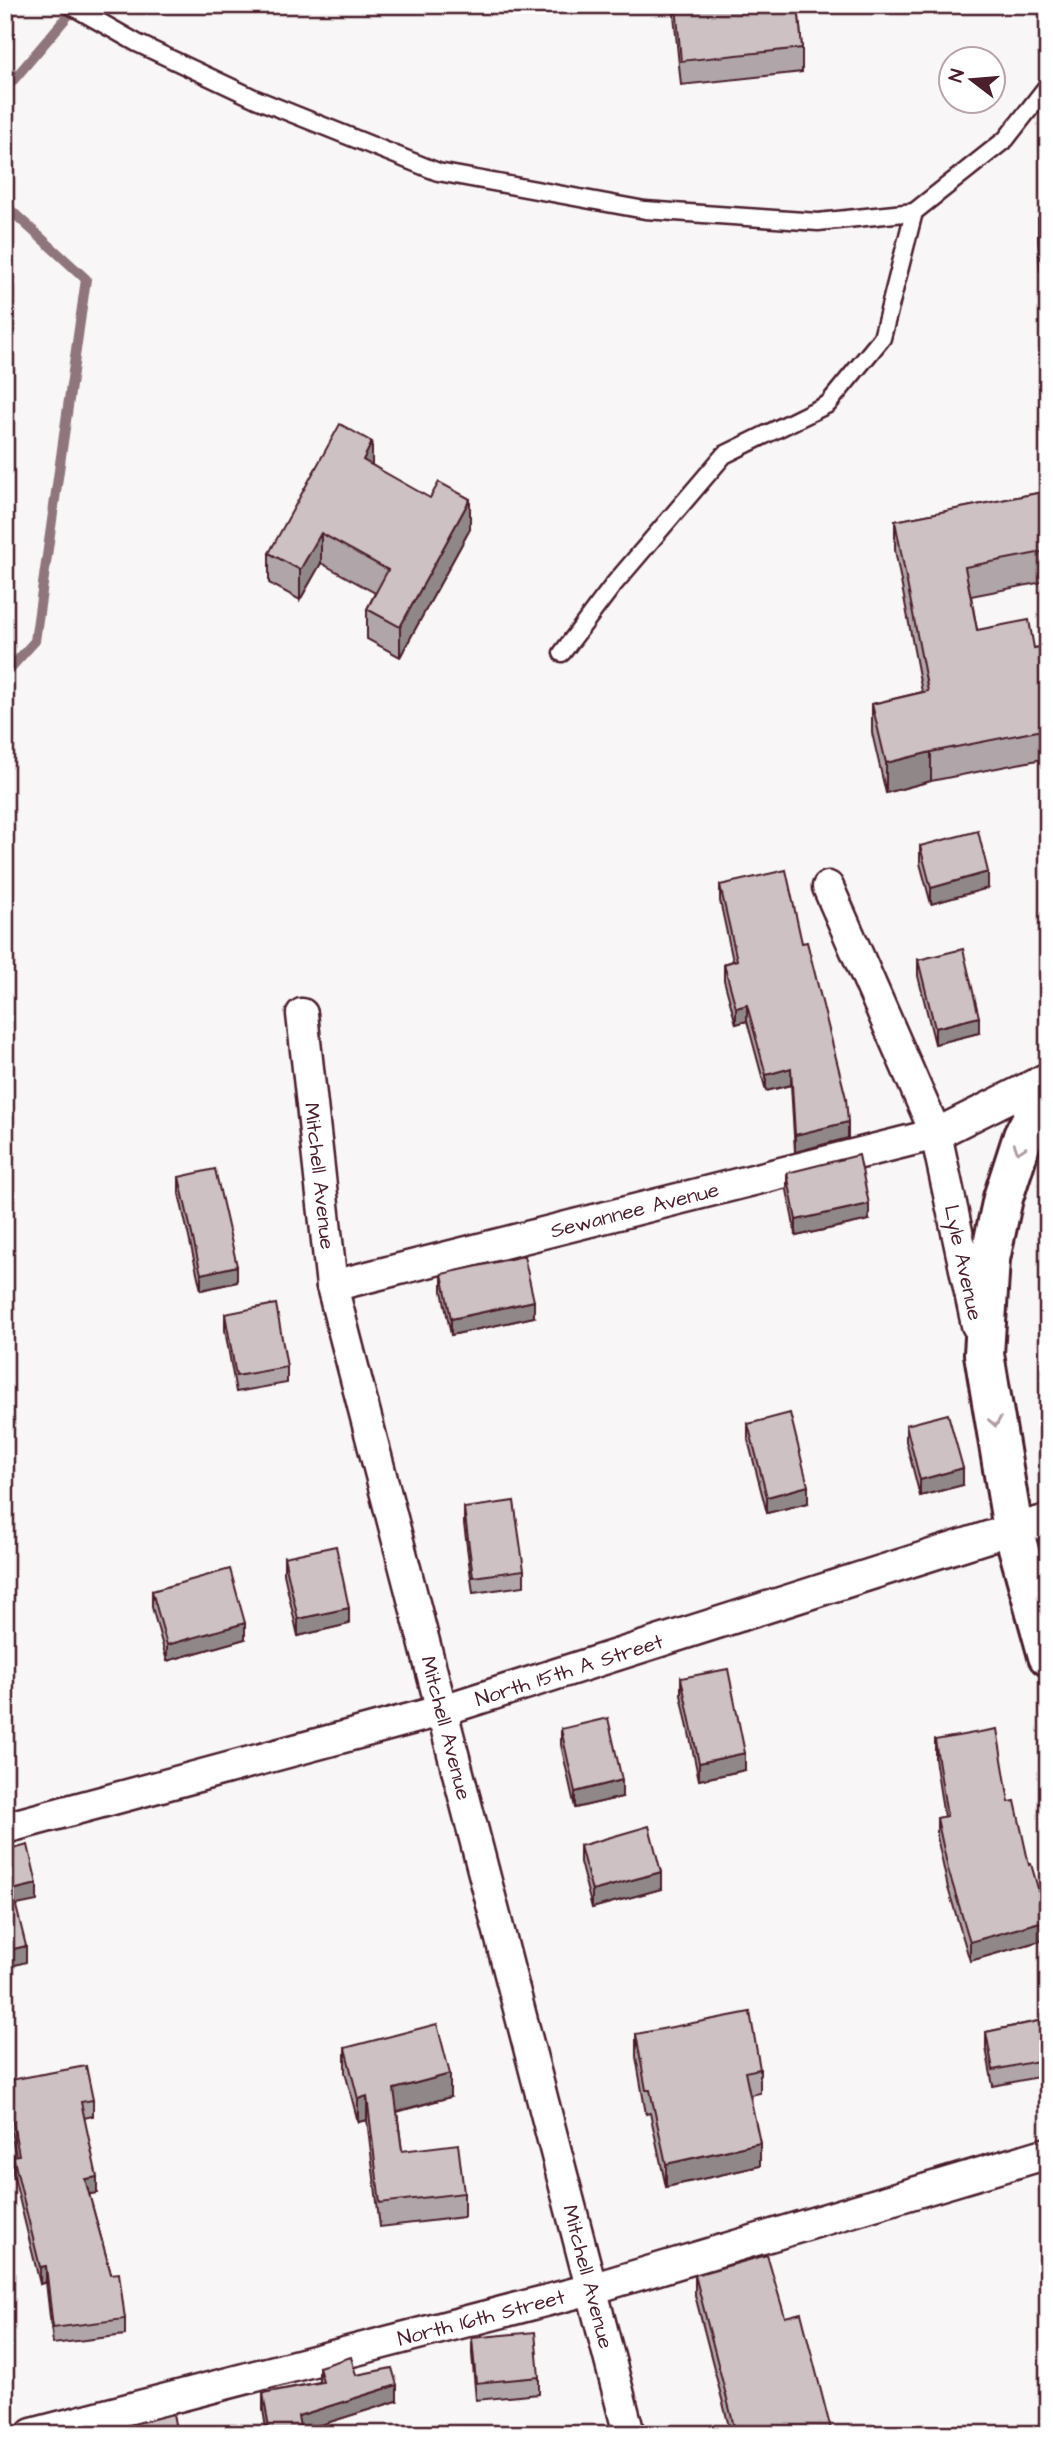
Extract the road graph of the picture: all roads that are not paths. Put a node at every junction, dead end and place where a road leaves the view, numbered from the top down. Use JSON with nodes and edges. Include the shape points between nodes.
{"nodes":[{"id":1,"x":70,"y":5,"type":"edge"},
{"id":2,"x":1048,"y":85,"type":"edge"},
{"id":3,"x":914,"y":212,"type":"junction"},
{"id":4,"x":562,"y":653,"type":"dead end"},
{"id":5,"x":828,"y":887,"type":"dead end"},
{"id":6,"x":302,"y":1014,"type":"dead end"},
{"id":7,"x":1048,"y":1078,"type":"edge"},
{"id":8,"x":1048,"y":1088,"type":"edge"},
{"id":9,"x":936,"y":1134,"type":"junction"},
{"id":10,"x":332,"y":1286,"type":"junction"},
{"id":11,"x":984,"y":1354,"type":"junction"},
{"id":12,"x":1030,"y":1525,"type":"edge"},
{"id":13,"x":1048,"y":1656,"type":"edge"},
{"id":14,"x":440,"y":1711,"type":"junction"},
{"id":15,"x":5,"y":1828,"type":"edge"},
{"id":16,"x":1048,"y":2153,"type":"edge"},
{"id":17,"x":591,"y":2288,"type":"junction"},
{"id":18,"x":32,"y":2434,"type":"edge"},
{"id":19,"x":629,"y":2434,"type":"edge"}],
"edges":[{"from":1,"to":3,"type":"lane","via":[[137,43],[256,99],[438,172],[645,210],[818,222]]},
{"from":2,"to":3,"type":"lane","via":[[1006,139]]},
{"from":3,"to":4,"type":"lane","via":[[882,338],[828,404],[724,456],[614,584]]},
{"from":5,"to":9,"type":"street","name":"Lyle Avenue"},
{"from":6,"to":10,"type":"street","name":"Mitchell Avenue"},
{"from":7,"to":9,"type":"street","name":"Sewannee Avenue"},
{"from":8,"to":11,"type":"main road","one_way":true,"via":[[1023,1136],[1003,1198],[990,1259]]},
{"from":9,"to":10,"type":"street","name":"Sewannee Avenue"},
{"from":9,"to":11,"type":"street","name":"Lyle Avenue"},
{"from":10,"to":14,"type":"street","name":"Mitchell Avenue"},
{"from":11,"to":12,"type":"main road","name":"Lyle Avenue","one_way":true},
{"from":12,"to":13,"type":"main road","name":"Lyle Avenue"},
{"from":12,"to":14,"type":"street","name":"North 15th A Street"},
{"from":14,"to":15,"type":"street","name":"North 15th A Street"},
{"from":14,"to":17,"type":"street","name":"Mitchell Avenue"},
{"from":16,"to":17,"type":"street","name":"North 16th Street"},
{"from":17,"to":18,"type":"street","name":"North 16th Street"},
{"from":17,"to":19,"type":"street","name":"Mitchell Avenue"}]}
